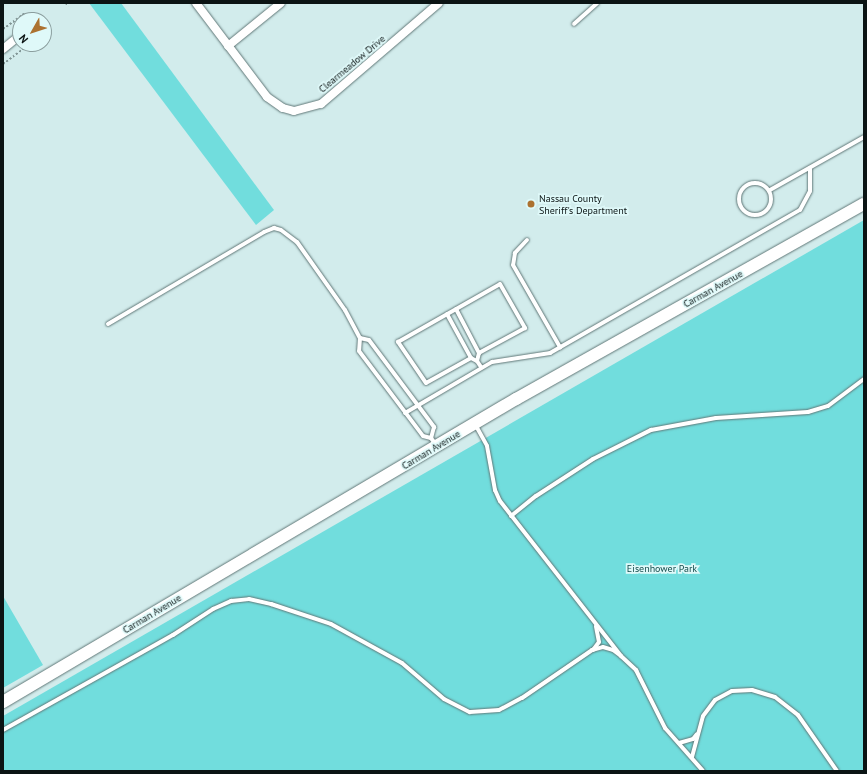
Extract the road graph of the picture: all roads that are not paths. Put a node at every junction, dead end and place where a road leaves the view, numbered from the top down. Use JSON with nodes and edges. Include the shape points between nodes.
{"nodes":[{"id":1,"x":196,"y":3,"type":"edge"},
{"id":2,"x":281,"y":3,"type":"edge"},
{"id":3,"x":438,"y":3,"type":"edge"},
{"id":4,"x":597,"y":3,"type":"edge"},
{"id":5,"x":574,"y":24,"type":"dead end"},
{"id":6,"x":12,"y":42,"type":"edge"},
{"id":7,"x":228,"y":46,"type":"junction"},
{"id":8,"x":3,"y":49,"type":"edge"},
{"id":9,"x":864,"y":137,"type":"edge"},
{"id":10,"x":810,"y":168,"type":"junction"},
{"id":11,"x":770,"y":190,"type":"junction"},
{"id":12,"x":864,"y":204,"type":"edge"},
{"id":13,"x":526,"y":240,"type":"dead end"},
{"id":14,"x":456,"y":309,"type":"junction"},
{"id":15,"x":447,"y":314,"type":"junction"},
{"id":16,"x":108,"y":324,"type":"dead end"},
{"id":17,"x":360,"y":338,"type":"junction"},
{"id":18,"x":560,"y":347,"type":"junction"},
{"id":19,"x":479,"y":353,"type":"junction"},
{"id":20,"x":471,"y":358,"type":"junction"},
{"id":21,"x":477,"y":360,"type":"junction"},
{"id":22,"x":481,"y":367,"type":"junction"},
{"id":23,"x":864,"y":379,"type":"edge"},
{"id":24,"x":417,"y":404,"type":"junction"},
{"id":25,"x":405,"y":413,"type":"junction"},
{"id":26,"x":474,"y":424,"type":"junction"},
{"id":27,"x":434,"y":442,"type":"junction"},
{"id":28,"x":511,"y":516,"type":"junction"},
{"id":29,"x":595,"y":623,"type":"junction"},
{"id":30,"x":592,"y":650,"type":"junction"},
{"id":31,"x":622,"y":656,"type":"junction"},
{"id":32,"x":3,"y":702,"type":"edge"},
{"id":33,"x":3,"y":730,"type":"edge"},
{"id":34,"x":698,"y":732,"type":"junction"},
{"id":35,"x":679,"y":743,"type":"junction"},
{"id":36,"x":692,"y":757,"type":"junction"},
{"id":37,"x":703,"y":771,"type":"edge"},
{"id":38,"x":837,"y":771,"type":"edge"}],
"edges":[{"from":1,"to":7,"type":"street","name":"Clearmeadow Drive"},
{"from":2,"to":7,"type":"street"},
{"from":3,"to":7,"type":"street","name":"Clearmeadow Drive","via":[[321,104],[303,110],[294,111],[275,104]]},
{"from":4,"to":5,"type":"lane"},
{"from":6,"to":8,"type":"street"},
{"from":9,"to":10,"type":"lane"},
{"from":10,"to":11,"type":"lane"},
{"from":10,"to":18,"type":"lane","via":[[810,191],[800,210]]},
{"from":11,"to":11,"type":"lane","via":[[756,182],[744,186],[739,197],[740,206],[745,212],[758,215],[769,207]]},
{"from":12,"to":26,"type":"main road","name":"Carman Avenue"},
{"from":13,"to":18,"type":"lane","via":[[515,253],[513,265]]},
{"from":14,"to":15,"type":"lane"},
{"from":14,"to":19,"type":"lane"},
{"from":14,"to":19,"type":"lane","via":[[500,284],[525,328]]},
{"from":15,"to":20,"type":"lane"},
{"from":15,"to":20,"type":"lane","via":[[398,342],[426,383]]},
{"from":16,"to":17,"type":"lane","via":[[274,228],[281,230],[296,242],[345,310]]},
{"from":17,"to":24,"type":"lane","via":[[369,340]]},
{"from":17,"to":25,"type":"lane","via":[[359,351]]},
{"from":18,"to":22,"type":"lane","via":[[550,354],[492,362]]},
{"from":19,"to":21,"type":"lane"},
{"from":20,"to":21,"type":"lane"},
{"from":21,"to":22,"type":"lane"},
{"from":22,"to":24,"type":"lane"},
{"from":23,"to":28,"type":"lane","via":[[828,406],[808,412],[716,418],[652,430],[593,459],[536,496]]},
{"from":24,"to":25,"type":"lane"},
{"from":24,"to":27,"type":"lane","via":[[434,427]]},
{"from":25,"to":27,"type":"lane","via":[[423,436]]},
{"from":26,"to":27,"type":"main road","name":"Carman Avenue"},
{"from":26,"to":28,"type":"lane","via":[[487,446],[495,490]]},
{"from":27,"to":32,"type":"main road","name":"Carman Avenue"},
{"from":28,"to":29,"type":"lane"},
{"from":29,"to":30,"type":"lane","via":[[599,642]]},
{"from":29,"to":31,"type":"lane"},
{"from":30,"to":31,"type":"lane","via":[[603,648],[613,650]]},
{"from":30,"to":33,"type":"lane","via":[[522,698],[499,710],[470,712],[444,699],[402,663],[331,624],[271,604],[249,599],[231,601]]},
{"from":31,"to":35,"type":"lane","via":[[636,670],[656,713]]},
{"from":34,"to":35,"type":"lane","via":[[693,739]]},
{"from":34,"to":36,"type":"lane"},
{"from":34,"to":38,"type":"lane","via":[[703,716],[715,700],[732,691],[752,690],[775,697],[798,715]]},
{"from":35,"to":36,"type":"lane"},
{"from":36,"to":37,"type":"lane"}]}
